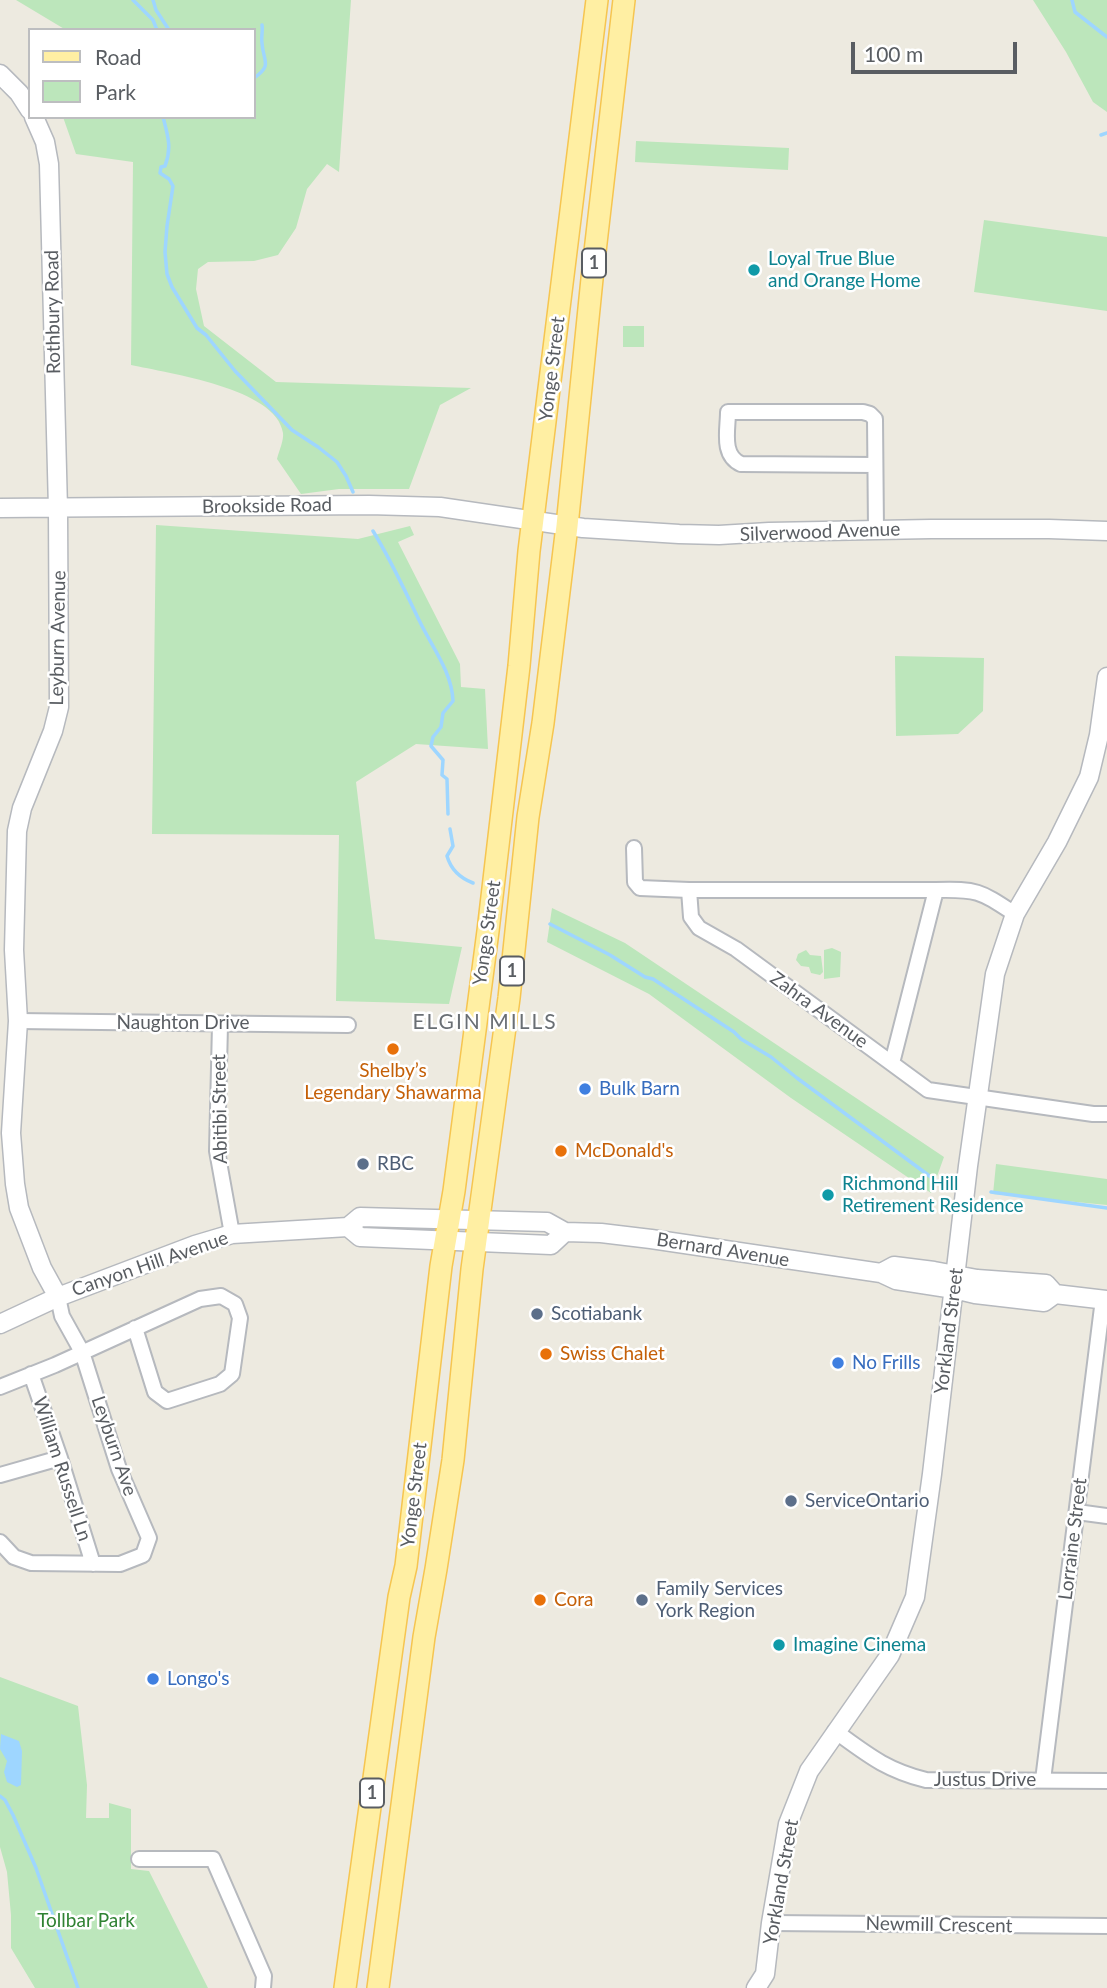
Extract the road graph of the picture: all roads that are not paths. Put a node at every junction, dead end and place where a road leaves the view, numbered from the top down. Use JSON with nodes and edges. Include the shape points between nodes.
{"nodes":[{"id":1,"x":597,"y":0,"type":"edge"},
{"id":2,"x":624,"y":0,"type":"edge"},
{"id":3,"x":0,"y":74,"type":"edge"},
{"id":4,"x":28,"y":107,"type":"edge"},
{"id":5,"x":35,"y":119,"type":"edge"},
{"id":6,"x":875,"y":465,"type":"junction"},
{"id":7,"x":0,"y":509,"type":"edge"},
{"id":8,"x":58,"y":509,"type":"junction"},
{"id":9,"x":533,"y":522,"type":"junction"},
{"id":10,"x":567,"y":526,"type":"junction"},
{"id":11,"x":876,"y":530,"type":"junction"},
{"id":12,"x":1107,"y":531,"type":"edge"},
{"id":13,"x":1107,"y":677,"type":"edge"},
{"id":14,"x":634,"y":848,"type":"dead end"},
{"id":15,"x":688,"y":890,"type":"junction"},
{"id":16,"x":936,"y":890,"type":"junction"},
{"id":17,"x":1015,"y":914,"type":"junction"},
{"id":18,"x":7,"y":950,"type":"edge"},
{"id":19,"x":18,"y":1021,"type":"junction"},
{"id":20,"x":220,"y":1025,"type":"junction"},
{"id":21,"x":348,"y":1025,"type":"dead end"},
{"id":22,"x":892,"y":1063,"type":"junction"},
{"id":23,"x":978,"y":1098,"type":"junction"},
{"id":24,"x":1107,"y":1114,"type":"edge"},
{"id":25,"x":6,"y":1132,"type":"edge"},
{"id":26,"x":448,"y":1218,"type":"junction"},
{"id":27,"x":480,"y":1219,"type":"junction"},
{"id":28,"x":348,"y":1227,"type":"junction"},
{"id":29,"x":565,"y":1232,"type":"junction"},
{"id":30,"x":232,"y":1234,"type":"junction"},
{"id":31,"x":446,"y":1240,"type":"junction"},
{"id":32,"x":476,"y":1241,"type":"junction"},
{"id":33,"x":955,"y":1282,"type":"junction"},
{"id":34,"x":58,"y":1297,"type":"junction"},
{"id":35,"x":1105,"y":1299,"type":"edge"},
{"id":36,"x":0,"y":1324,"type":"edge"},
{"id":37,"x":135,"y":1328,"type":"junction"},
{"id":38,"x":82,"y":1352,"type":"junction"},
{"id":39,"x":31,"y":1374,"type":"junction"},
{"id":40,"x":0,"y":1387,"type":"edge"},
{"id":41,"x":60,"y":1458,"type":"junction"},
{"id":42,"x":0,"y":1475,"type":"edge"},
{"id":43,"x":1077,"y":1512,"type":"junction"},
{"id":44,"x":1107,"y":1516,"type":"edge"},
{"id":45,"x":0,"y":1542,"type":"edge"},
{"id":46,"x":93,"y":1564,"type":"junction"},
{"id":47,"x":835,"y":1731,"type":"junction"},
{"id":48,"x":1043,"y":1780,"type":"junction"},
{"id":49,"x":1107,"y":1781,"type":"edge"},
{"id":50,"x":139,"y":1859,"type":"dead end"},
{"id":51,"x":771,"y":1923,"type":"junction"},
{"id":52,"x":1107,"y":1926,"type":"edge"},
{"id":53,"x":765,"y":1983,"type":"edge"},
{"id":54,"x":263,"y":1988,"type":"edge"},
{"id":55,"x":345,"y":1988,"type":"edge"},
{"id":56,"x":378,"y":1988,"type":"edge"}],
"edges":[{"from":1,"to":9,"type":"main road","name":"Yonge Street","number":"1"},
{"from":2,"to":10,"type":"main road","name":"Yonge Street","number":"1"},
{"from":3,"to":4,"type":"street"},
{"from":5,"to":8,"type":"street","name":"Rothbury Road","via":[[49,164]]},
{"from":6,"to":6,"type":"street","via":[[875,419],[866,412],[728,412],[728,453],[741,464]]},
{"from":6,"to":11,"type":"street"},
{"from":7,"to":8,"type":"street","name":"Brookside Road"},
{"from":8,"to":9,"type":"street","name":"Brookside Road","via":[[369,505],[440,507]]},
{"from":8,"to":18,"type":"street","name":"Leyburn Avenue","via":[[59,707],[17,831]]},
{"from":9,"to":10,"type":"street","name":"Silverwood Avenue"},
{"from":9,"to":26,"type":"main road","name":"Yonge Street","number":"1","via":[[488,931]]},
{"from":10,"to":11,"type":"street","name":"Silverwood Avenue","via":[[719,535]]},
{"from":10,"to":27,"type":"main road","name":"Yonge Street","number":"1"},
{"from":11,"to":12,"type":"street","name":"Silverwood Avenue"},
{"from":13,"to":17,"type":"street","name":"Yorkland Street","via":[[1089,777],[1058,842]]},
{"from":14,"to":15,"type":"street","via":[[635,882],[640,888]]},
{"from":15,"to":16,"type":"street"},
{"from":15,"to":22,"type":"street","name":"Zahra Avenue","via":[[691,917],[699,928],[736,948]]},
{"from":16,"to":17,"type":"street","via":[[974,890]]},
{"from":16,"to":22,"type":"street"},
{"from":17,"to":23,"type":"street","name":"Yorkland Street","via":[[995,974]]},
{"from":18,"to":19,"type":"street","name":"Leyburn Avenue"},
{"from":19,"to":20,"type":"street","name":"Naughton Drive"},
{"from":19,"to":25,"type":"street","name":"Leyburn Avenue"},
{"from":20,"to":21,"type":"street","name":"Naughton Drive"},
{"from":20,"to":30,"type":"street","name":"Abitibi Street","via":[[217,1151]]},
{"from":22,"to":23,"type":"street","name":"Zahra Avenue","via":[[928,1090]]},
{"from":23,"to":24,"type":"street","name":"Zahra Avenue"},
{"from":23,"to":33,"type":"street","name":"Yorkland Street"},
{"from":25,"to":34,"type":"street","name":"Leyburn Avenue","via":[[19,1208],[41,1268]]},
{"from":26,"to":27,"type":"street","name":"Canyon Hill Avenue"},
{"from":26,"to":28,"type":"street","name":"Canyon Hill Avenue","via":[[360,1217]]},
{"from":26,"to":31,"type":"main road","name":"Yonge Street","number":"1"},
{"from":27,"to":29,"type":"street","name":"Bernard Avenue","via":[[547,1222]]},
{"from":27,"to":32,"type":"main road","name":"Yonge Street","number":"1"},
{"from":28,"to":30,"type":"street","name":"Canyon Hill Avenue"},
{"from":28,"to":31,"type":"street","name":"Canyon Hill Avenue","via":[[360,1237]]},
{"from":29,"to":32,"type":"street","name":"Bernard Avenue","via":[[551,1245]]},
{"from":29,"to":33,"type":"street","name":"Bernard Avenue","via":[[651,1239],[881,1273],[896,1280]]},
{"from":30,"to":34,"type":"street","name":"Canyon Hill Avenue"},
{"from":31,"to":32,"type":"street","name":"Bernard Avenue"},
{"from":31,"to":55,"type":"main road","name":"Yonge Street","number":"1","via":[[406,1566]]},
{"from":32,"to":56,"type":"main road","name":"Yonge Street","number":"1","via":[[453,1460],[424,1637]]},
{"from":33,"to":35,"type":"street","name":"Bernard Avenue","via":[[975,1294],[1044,1302],[1055,1294]]},
{"from":33,"to":47,"type":"street","name":"Yorkland Street","via":[[915,1597],[890,1655]]},
{"from":34,"to":36,"type":"street","name":"Canyon Hill Avenue"},
{"from":34,"to":38,"type":"street","name":"Leyburn Ave","via":[[62,1317]]},
{"from":35,"to":43,"type":"street","name":"Lorraine Street"},
{"from":37,"to":37,"type":"street","via":[[155,1392],[167,1401],[220,1384],[232,1374],[240,1318],[235,1304],[220,1296],[200,1299]]},
{"from":37,"to":38,"type":"street"},
{"from":38,"to":39,"type":"street"},
{"from":38,"to":46,"type":"street","name":"Leyburn Ave","via":[[119,1469],[149,1538],[143,1555],[120,1564]]},
{"from":39,"to":40,"type":"street"},
{"from":39,"to":41,"type":"street","name":"William Russell Ln"},
{"from":41,"to":42,"type":"street"},
{"from":41,"to":46,"type":"street","name":"William Russell Ln"},
{"from":43,"to":44,"type":"street"},
{"from":43,"to":48,"type":"street","name":"Lorraine Street"},
{"from":45,"to":46,"type":"street","via":[[14,1557],[31,1563]]},
{"from":47,"to":48,"type":"street","name":"Justus Drive","via":[[885,1767],[926,1780]]},
{"from":47,"to":51,"type":"street","name":"Yorkland Street","via":[[809,1771],[788,1824]]},
{"from":48,"to":49,"type":"street","name":"Justus Drive"},
{"from":50,"to":54,"type":"street","via":[[213,1859],[264,1976]]},
{"from":51,"to":52,"type":"street","name":"Newmill Crescent"},
{"from":51,"to":53,"type":"street","name":"Yorkland Street"}]}
